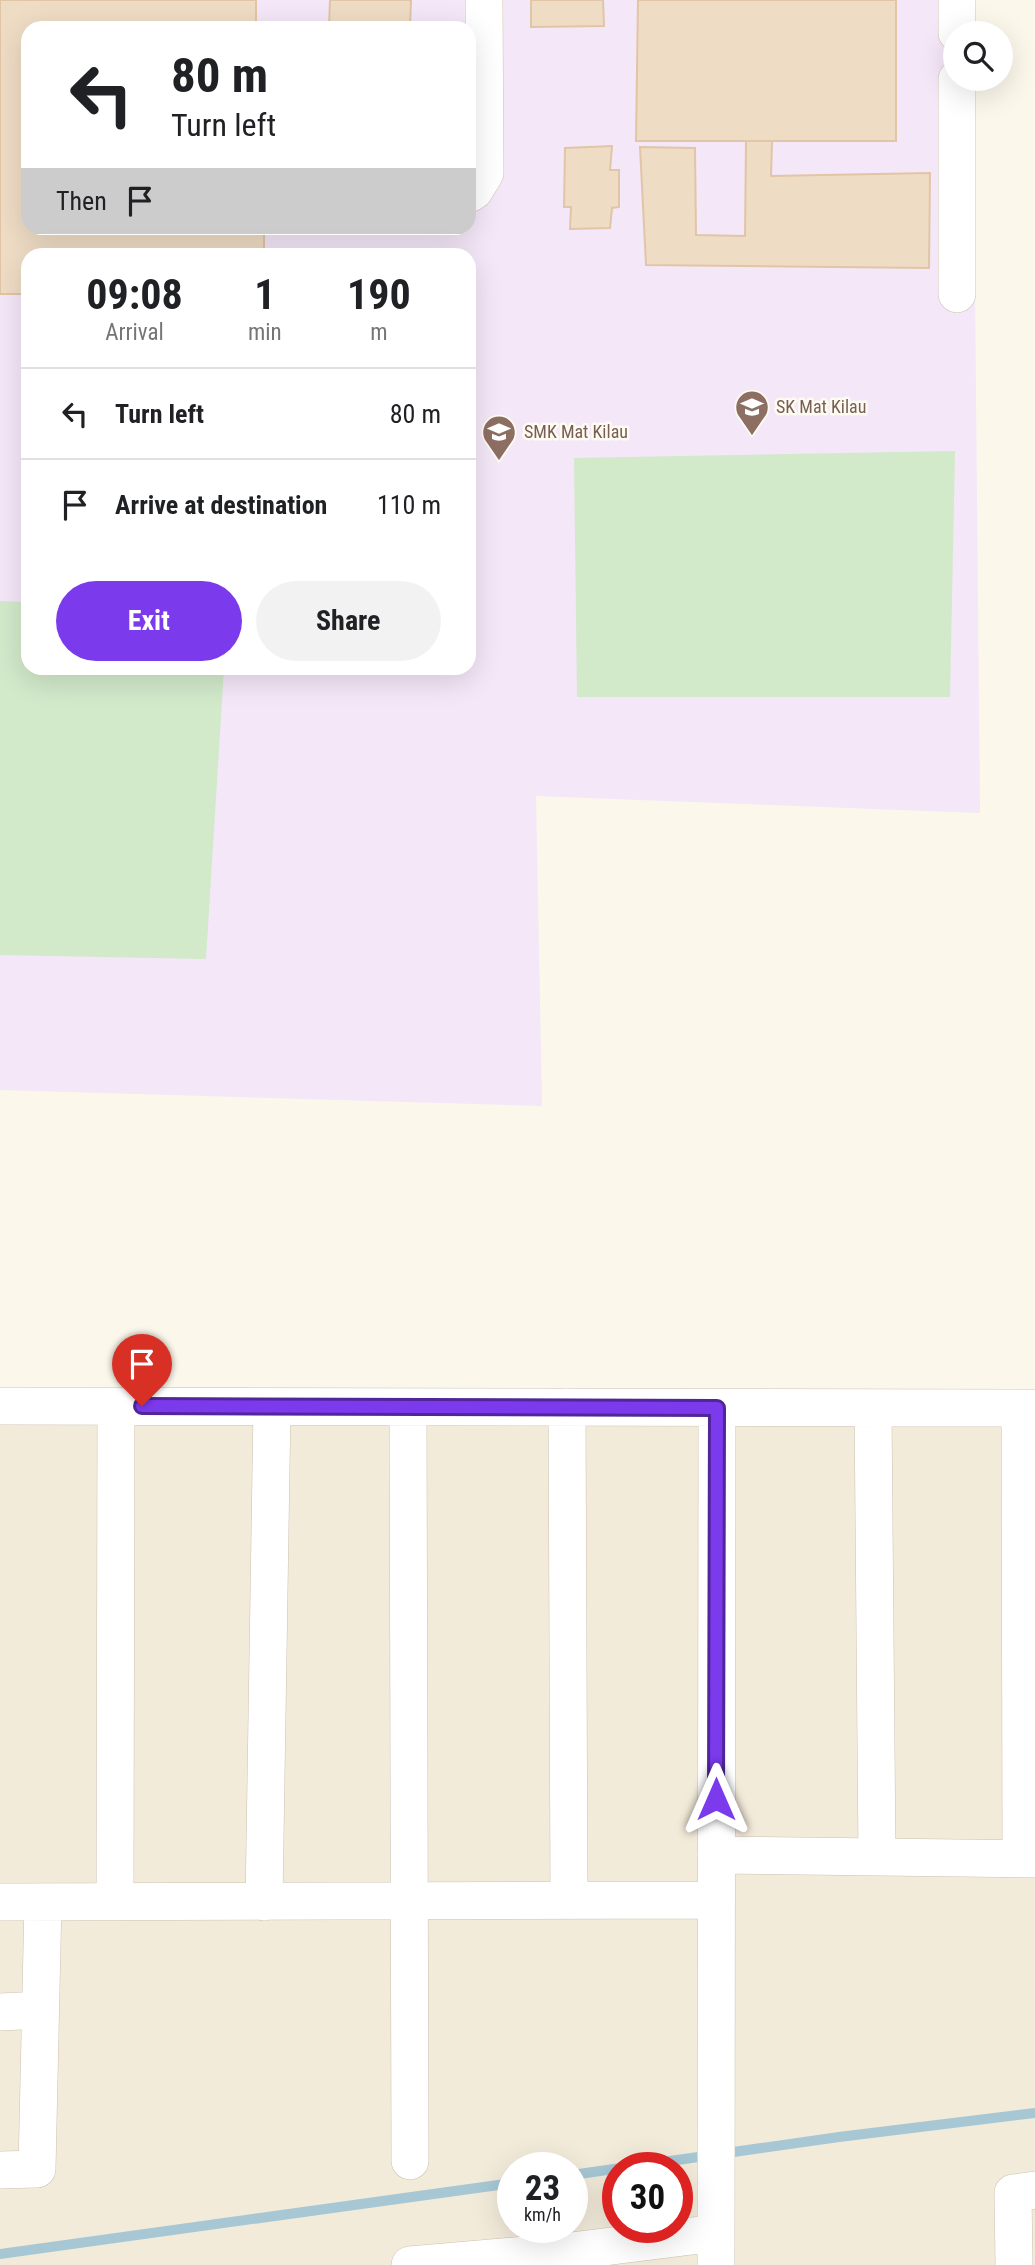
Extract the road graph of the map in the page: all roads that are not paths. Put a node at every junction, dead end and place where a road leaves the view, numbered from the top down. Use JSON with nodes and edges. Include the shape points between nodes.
{"nodes":[{"id":1,"x":484,"y":0,"type":"edge"},
{"id":2,"x":957,"y":0,"type":"edge"},
{"id":3,"x":957,"y":21,"type":"edge"},
{"id":4,"x":957,"y":91,"type":"edge"},
{"id":5,"x":476,"y":188,"type":"edge"},
{"id":6,"x":957,"y":294,"type":"dead end"},
{"id":7,"x":0,"y":1406,"type":"edge"},
{"id":8,"x":116,"y":1406,"type":"junction"},
{"id":9,"x":272,"y":1407,"type":"junction"},
{"id":10,"x":408,"y":1407,"type":"junction"},
{"id":11,"x":567,"y":1407,"type":"junction"},
{"id":12,"x":717,"y":1408,"type":"junction"},
{"id":13,"x":873,"y":1408,"type":"junction"},
{"id":14,"x":1028,"y":1408,"type":"edge"},
{"id":15,"x":716,"y":1855,"type":"junction"},
{"id":16,"x":877,"y":1857,"type":"junction"},
{"id":17,"x":1028,"y":1859,"type":"edge"},
{"id":18,"x":569,"y":1900,"type":"junction"},
{"id":19,"x":716,"y":1900,"type":"junction"},
{"id":20,"x":409,"y":1901,"type":"junction"},
{"id":21,"x":0,"y":1902,"type":"edge"},
{"id":22,"x":43,"y":1902,"type":"junction"},
{"id":23,"x":115,"y":1902,"type":"junction"},
{"id":24,"x":264,"y":1902,"type":"junction"},
{"id":25,"x":40,"y":2010,"type":"junction"},
{"id":26,"x":0,"y":2012,"type":"edge"},
{"id":27,"x":410,"y":2161,"type":"dead end"},
{"id":28,"x":0,"y":2170,"type":"edge"},
{"id":29,"x":1024,"y":2192,"type":"edge"},
{"id":30,"x":716,"y":2249,"type":"edge"},
{"id":31,"x":571,"y":2258,"type":"edge"},
{"id":32,"x":410,"y":2265,"type":"edge"},
{"id":33,"x":1014,"y":2265,"type":"edge"}],
"edges":[{"from":1,"to":5,"type":"street","via":[[485,173]]},
{"from":2,"to":3,"type":"street"},
{"from":4,"to":6,"type":"street"},
{"from":7,"to":8,"type":"street"},
{"from":8,"to":9,"type":"street"},
{"from":8,"to":23,"type":"street"},
{"from":9,"to":10,"type":"street"},
{"from":9,"to":24,"type":"street"},
{"from":10,"to":11,"type":"street"},
{"from":10,"to":20,"type":"street"},
{"from":11,"to":12,"type":"street"},
{"from":11,"to":18,"type":"street"},
{"from":12,"to":13,"type":"street"},
{"from":12,"to":15,"type":"street"},
{"from":13,"to":14,"type":"street"},
{"from":13,"to":16,"type":"street"},
{"from":14,"to":17,"type":"street"},
{"from":15,"to":16,"type":"street"},
{"from":15,"to":19,"type":"street"},
{"from":16,"to":17,"type":"street"},
{"from":18,"to":19,"type":"street"},
{"from":18,"to":20,"type":"street"},
{"from":19,"to":30,"type":"street"},
{"from":20,"to":24,"type":"street"},
{"from":20,"to":27,"type":"street"},
{"from":21,"to":22,"type":"street"},
{"from":22,"to":23,"type":"street"},
{"from":22,"to":25,"type":"street"},
{"from":23,"to":24,"type":"street"},
{"from":25,"to":26,"type":"street"},
{"from":25,"to":28,"type":"street","via":[[37,2169]]},
{"from":29,"to":33,"type":"street"},
{"from":30,"to":31,"type":"street"},
{"from":31,"to":32,"type":"street"}]}
